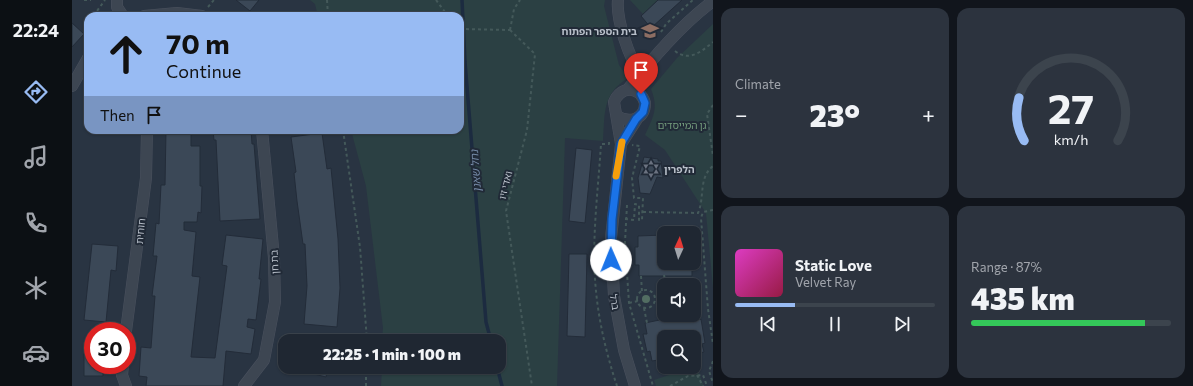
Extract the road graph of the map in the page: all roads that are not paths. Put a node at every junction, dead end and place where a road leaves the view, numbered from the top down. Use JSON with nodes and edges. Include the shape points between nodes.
{"nodes":[{"id":1,"x":117,"y":0,"type":"edge"},
{"id":2,"x":618,"y":0,"type":"edge"},
{"id":3,"x":713,"y":1,"type":"edge"},
{"id":4,"x":121,"y":12,"type":"edge"},
{"id":5,"x":84,"y":65,"type":"edge"},
{"id":6,"x":641,"y":74,"type":"junction"},
{"id":7,"x":72,"y":86,"type":"edge"},
{"id":8,"x":628,"y":89,"type":"junction"},
{"id":9,"x":617,"y":116,"type":"junction"},
{"id":10,"x":636,"y":119,"type":"junction"},
{"id":11,"x":147,"y":134,"type":"edge"},
{"id":12,"x":262,"y":134,"type":"edge"},
{"id":13,"x":621,"y":144,"type":"junction"},
{"id":14,"x":127,"y":322,"type":"edge"},
{"id":15,"x":122,"y":374,"type":"edge"},
{"id":16,"x":126,"y":386,"type":"edge"},
{"id":17,"x":244,"y":386,"type":"edge"},
{"id":18,"x":635,"y":386,"type":"edge"}],
"edges":[{"from":1,"to":4,"type":"street"},
{"from":2,"to":6,"type":"street","via":[[621,24],[633,60]]},
{"from":3,"to":6,"type":"street","via":[[685,25]]},
{"from":5,"to":7,"type":"street"},
{"from":6,"to":8,"type":"street"},
{"from":8,"to":9,"type":"street","via":[[616,97],[614,107]]},
{"from":8,"to":10,"type":"street","via":[[641,94],[645,103],[643,112]]},
{"from":9,"to":10,"type":"street","via":[[627,120]]},
{"from":9,"to":13,"type":"street"},
{"from":10,"to":13,"type":"street"},
{"from":11,"to":14,"type":"street","name":"חוחית","via":[[146,178]]},
{"from":12,"to":17,"type":"street","name":"בת חן","via":[[274,258],[275,302],[264,360]]},
{"from":13,"to":18,"type":"street","name":"ברל","via":[[612,219],[611,260],[614,296],[624,350]]},
{"from":15,"to":16,"type":"street"}]}
